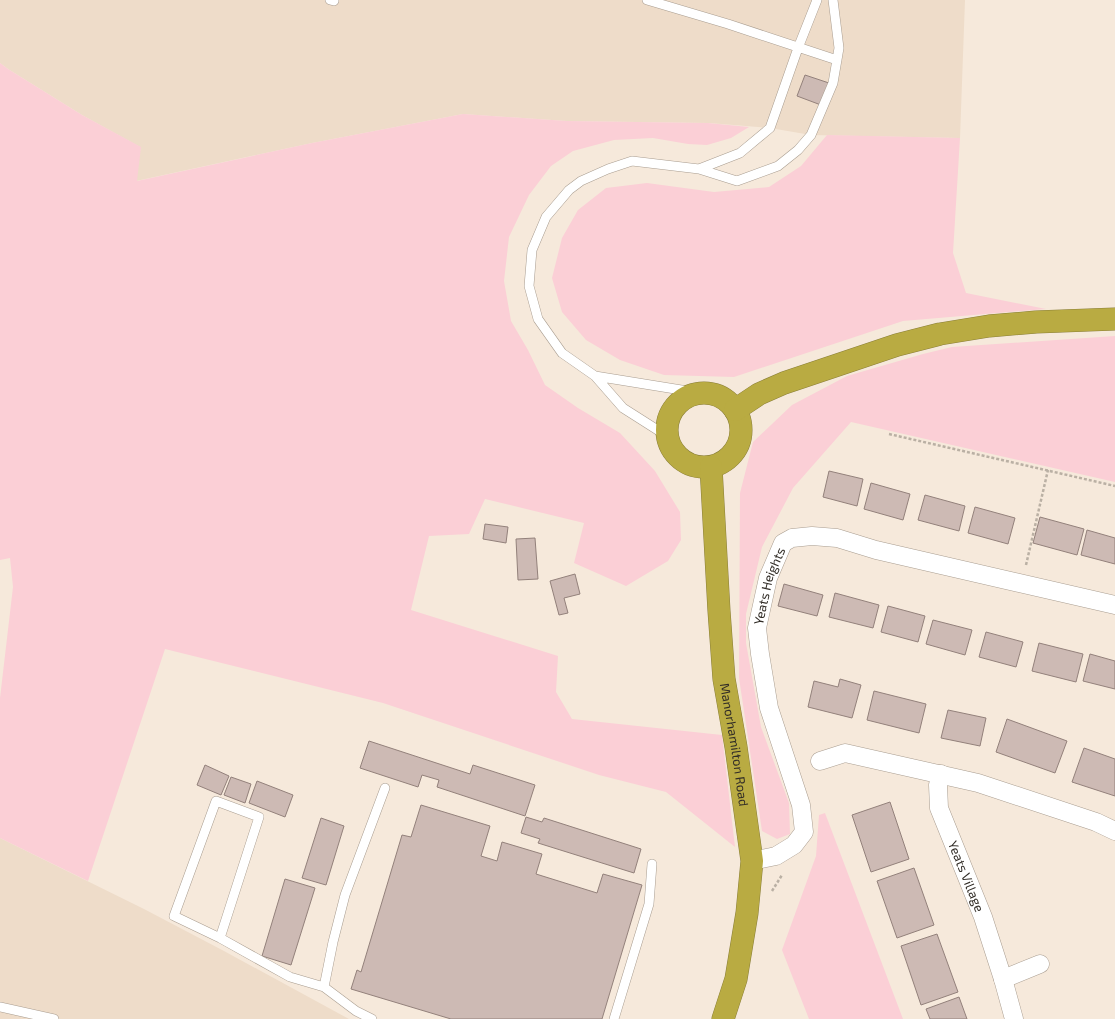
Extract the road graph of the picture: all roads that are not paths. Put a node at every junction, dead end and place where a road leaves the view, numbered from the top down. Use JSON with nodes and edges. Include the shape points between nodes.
{"nodes":[{"id":1,"x":330,"y":0,"type":"edge"},
{"id":2,"x":334,"y":0,"type":"edge"},
{"id":3,"x":647,"y":0,"type":"edge"},
{"id":4,"x":817,"y":0,"type":"edge"},
{"id":5,"x":832,"y":0,"type":"edge"},
{"id":6,"x":798,"y":48,"type":"junction"},
{"id":7,"x":837,"y":60,"type":"junction"},
{"id":8,"x":699,"y":169,"type":"junction"},
{"id":9,"x":1115,"y":319,"type":"edge"},
{"id":10,"x":595,"y":376,"type":"junction"},
{"id":11,"x":700,"y":393,"type":"junction"},
{"id":12,"x":735,"y":410,"type":"junction"},
{"id":13,"x":667,"y":436,"type":"junction"},
{"id":14,"x":711,"y":467,"type":"junction"},
{"id":15,"x":1115,"y":605,"type":"edge"},
{"id":16,"x":820,"y":761,"type":"dead end"},
{"id":17,"x":941,"y":774,"type":"junction"},
{"id":18,"x":385,"y":788,"type":"dead end"},
{"id":19,"x":1115,"y":831,"type":"edge"},
{"id":20,"x":752,"y":861,"type":"junction"},
{"id":21,"x":652,"y":864,"type":"dead end"},
{"id":22,"x":220,"y":938,"type":"junction"},
{"id":23,"x":1040,"y":964,"type":"dead end"},
{"id":24,"x":1003,"y":979,"type":"junction"},
{"id":25,"x":324,"y":987,"type":"junction"},
{"id":26,"x":0,"y":1007,"type":"edge"},
{"id":27,"x":54,"y":1019,"type":"edge"},
{"id":28,"x":372,"y":1019,"type":"edge"},
{"id":29,"x":614,"y":1019,"type":"edge"},
{"id":30,"x":723,"y":1019,"type":"edge"},
{"id":31,"x":1014,"y":1019,"type":"edge"}],
"edges":[{"from":1,"to":2,"type":"lane"},
{"from":3,"to":6,"type":"lane"},
{"from":4,"to":6,"type":"lane"},
{"from":5,"to":7,"type":"lane","via":[[839,48]]},
{"from":6,"to":7,"type":"lane"},
{"from":6,"to":8,"type":"lane","via":[[770,128],[740,153]]},
{"from":7,"to":8,"type":"lane","via":[[833,83],[812,135],[778,166],[737,181]]},
{"from":8,"to":10,"type":"lane","via":[[632,161],[582,181],[569,190],[546,217],[531,258],[529,286],[538,319],[562,353]]},
{"from":9,"to":12,"type":"highway","via":[[989,326],[940,334],[897,345],[784,383],[759,394]]},
{"from":10,"to":11,"type":"lane"},
{"from":10,"to":13,"type":"lane","via":[[623,408]]},
{"from":11,"to":12,"type":"highway","via":[[720,397],[729,402]]},
{"from":11,"to":13,"type":"highway","via":[[688,396],[670,413]]},
{"from":12,"to":14,"type":"highway","via":[[740,421],[738,445],[732,455]]},
{"from":13,"to":14,"type":"highway","via":[[671,448],[683,461],[699,467]]},
{"from":14,"to":20,"type":"highway","name":"Manorhamilton Road","via":[[724,679]]},
{"from":15,"to":20,"type":"street","name":"Yeats Heights","via":[[876,550],[837,538],[812,536],[792,538],[783,543],[768,578],[757,628],[770,708],[801,805],[804,832],[794,845],[776,856]]},
{"from":16,"to":17,"type":"street","via":[[844,753]]},
{"from":17,"to":19,"type":"street","via":[[978,782],[1096,822]]},
{"from":17,"to":24,"type":"street","name":"Yeats Village","via":[[938,785],[939,808],[983,917]]},
{"from":18,"to":25,"type":"lane","via":[[345,895]]},
{"from":20,"to":30,"type":"highway","name":"Manorhamilton Road","via":[[747,913],[736,979]]},
{"from":21,"to":29,"type":"lane","via":[[649,904]]},
{"from":22,"to":22,"type":"lane","via":[[174,916],[216,801],[259,817]]},
{"from":22,"to":25,"type":"lane","via":[[290,977]]},
{"from":23,"to":24,"type":"street"},
{"from":24,"to":31,"type":"street","name":"Yeats Village"},
{"from":25,"to":28,"type":"lane","via":[[356,1011]]},
{"from":26,"to":27,"type":"lane"}]}
